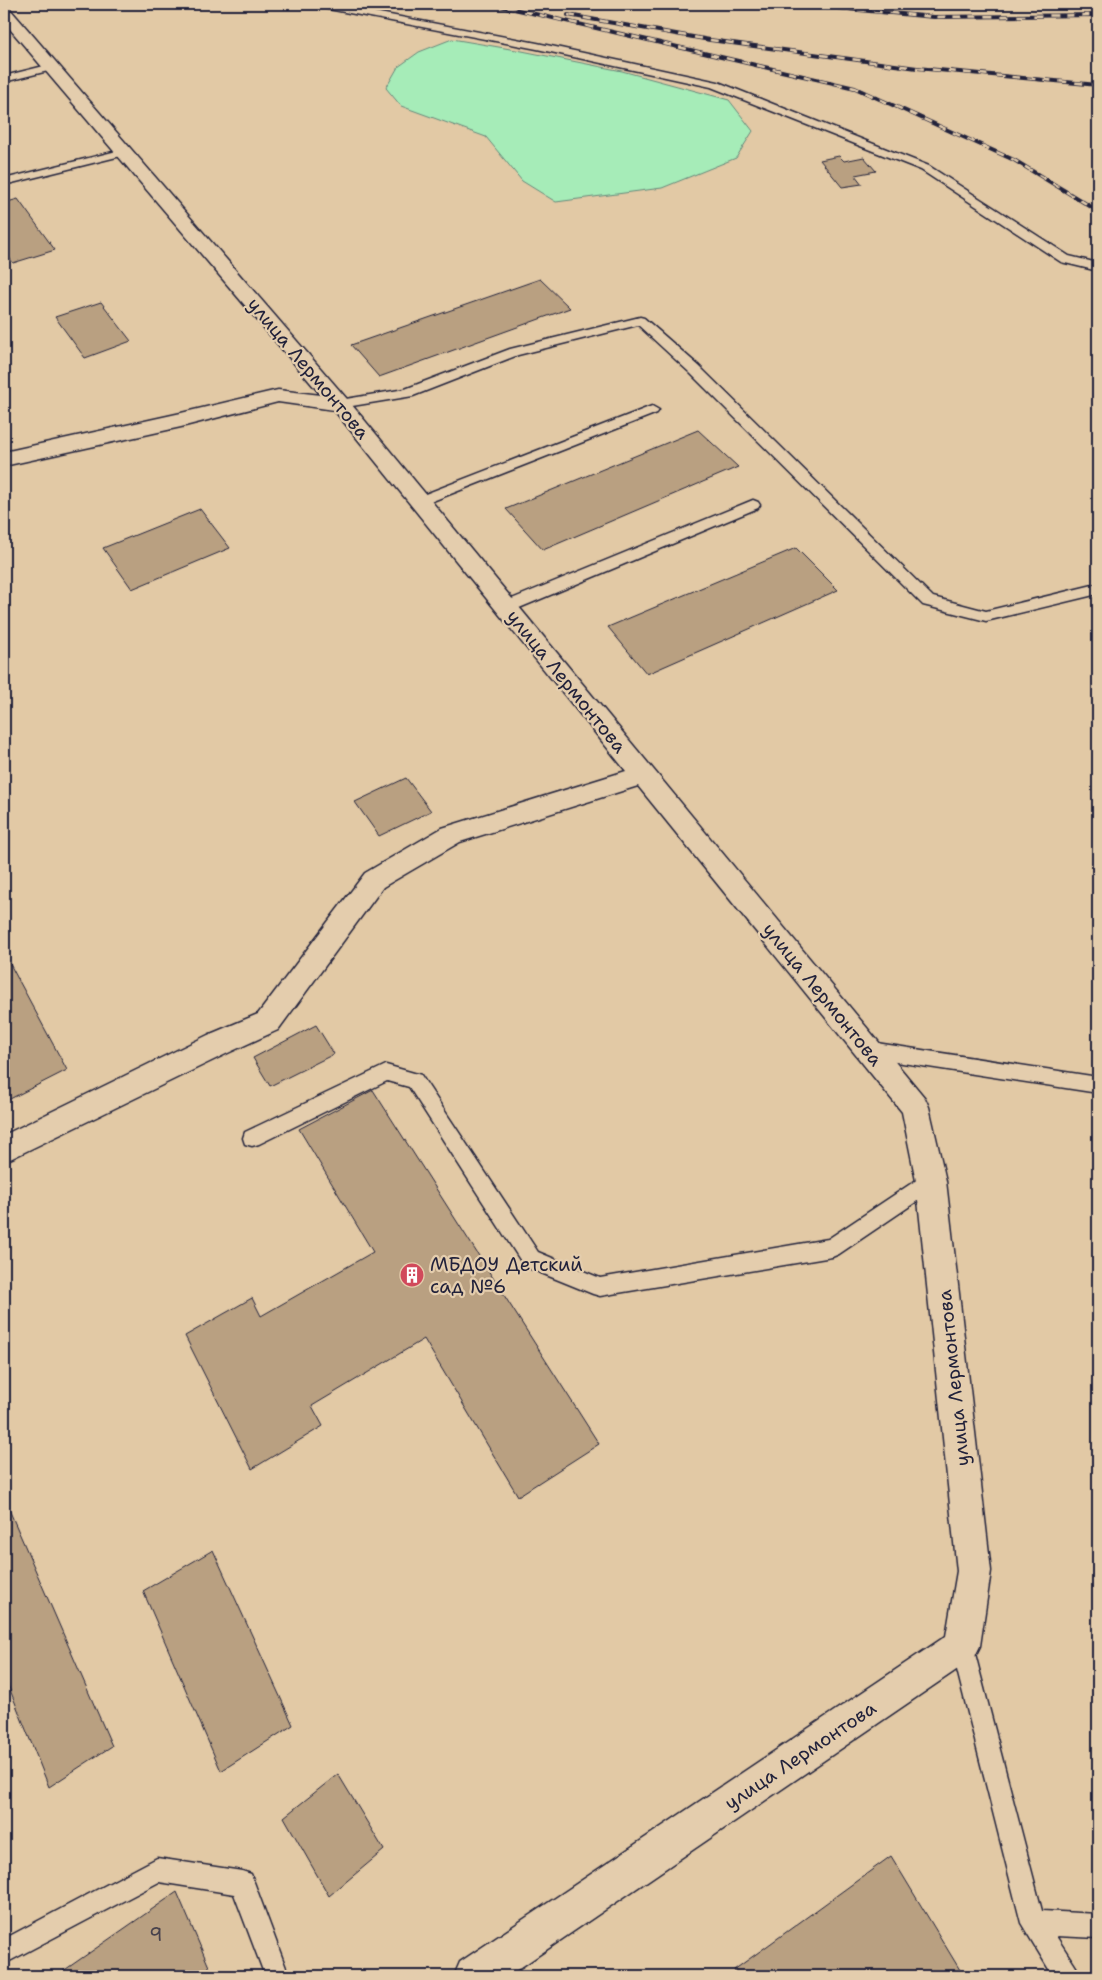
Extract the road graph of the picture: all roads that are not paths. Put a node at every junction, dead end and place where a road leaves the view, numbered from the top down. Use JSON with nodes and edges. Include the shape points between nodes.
{"nodes":[{"id":1,"x":318,"y":4,"type":"edge"},
{"id":2,"x":4,"y":12,"type":"edge"},
{"id":3,"x":52,"y":67,"type":"junction"},
{"id":4,"x":4,"y":79,"type":"edge"},
{"id":5,"x":125,"y":152,"type":"junction"},
{"id":6,"x":4,"y":182,"type":"edge"},
{"id":7,"x":1098,"y":267,"type":"edge"},
{"id":8,"x":340,"y":404,"type":"junction"},
{"id":9,"x":652,"y":410,"type":"dead end"},
{"id":10,"x":4,"y":459,"type":"edge"},
{"id":11,"x":420,"y":501,"type":"junction"},
{"id":12,"x":753,"y":505,"type":"dead end"},
{"id":13,"x":1097,"y":589,"type":"dead end"},
{"id":14,"x":507,"y":607,"type":"junction"},
{"id":15,"x":644,"y":775,"type":"junction"},
{"id":16,"x":870,"y":1050,"type":"junction"},
{"id":17,"x":1098,"y":1085,"type":"edge"},
{"id":18,"x":252,"y":1138,"type":"dead end"},
{"id":19,"x":4,"y":1149,"type":"edge"},
{"id":20,"x":931,"y":1181,"type":"junction"},
{"id":21,"x":962,"y":1646,"type":"junction"},
{"id":22,"x":1033,"y":1923,"type":"junction"},
{"id":23,"x":1098,"y":1926,"type":"edge"},
{"id":24,"x":4,"y":1952,"type":"edge"},
{"id":25,"x":278,"y":1976,"type":"edge"},
{"id":26,"x":474,"y":1976,"type":"edge"},
{"id":27,"x":1067,"y":1976,"type":"edge"}],
"edges":[{"from":1,"to":7,"type":"lane","via":[[714,84],[925,168],[1065,259]]},
{"from":2,"to":3,"type":"street","name":"улица Лермонтова"},
{"from":3,"to":4,"type":"lane"},
{"from":3,"to":5,"type":"street","name":"улица Лермонтова"},
{"from":5,"to":6,"type":"lane"},
{"from":5,"to":8,"type":"street","name":"улица Лермонтова"},
{"from":8,"to":10,"type":"street","via":[[278,396]]},
{"from":8,"to":11,"type":"street","name":"улица Лермонтова"},
{"from":8,"to":13,"type":"lane","via":[[408,393],[514,352],[640,321],[694,369],[928,602],[986,616]]},
{"from":9,"to":11,"type":"lane"},
{"from":11,"to":14,"type":"street","name":"улица Лермонтова"},
{"from":12,"to":14,"type":"lane"},
{"from":14,"to":15,"type":"street","name":"улица Лермонтова"},
{"from":15,"to":16,"type":"street","name":"улица Лермонтова"},
{"from":15,"to":19,"type":"street","via":[[451,835],[374,880],[268,1022]]},
{"from":16,"to":17,"type":"lane"},
{"from":16,"to":20,"type":"street","name":"улица Лермонтова","via":[[915,1106]]},
{"from":18,"to":20,"type":"lane","via":[[386,1073],[415,1081],[531,1259],[600,1286],[832,1248]]},
{"from":20,"to":21,"type":"street","name":"улица Лермонтова","via":[[974,1571]]},
{"from":21,"to":22,"type":"lane"},
{"from":21,"to":26,"type":"street","name":"улица Лермонтова"},
{"from":22,"to":23,"type":"lane"},
{"from":22,"to":27,"type":"lane"},
{"from":24,"to":25,"type":"lane","via":[[157,1870],[242,1883]]}]}
